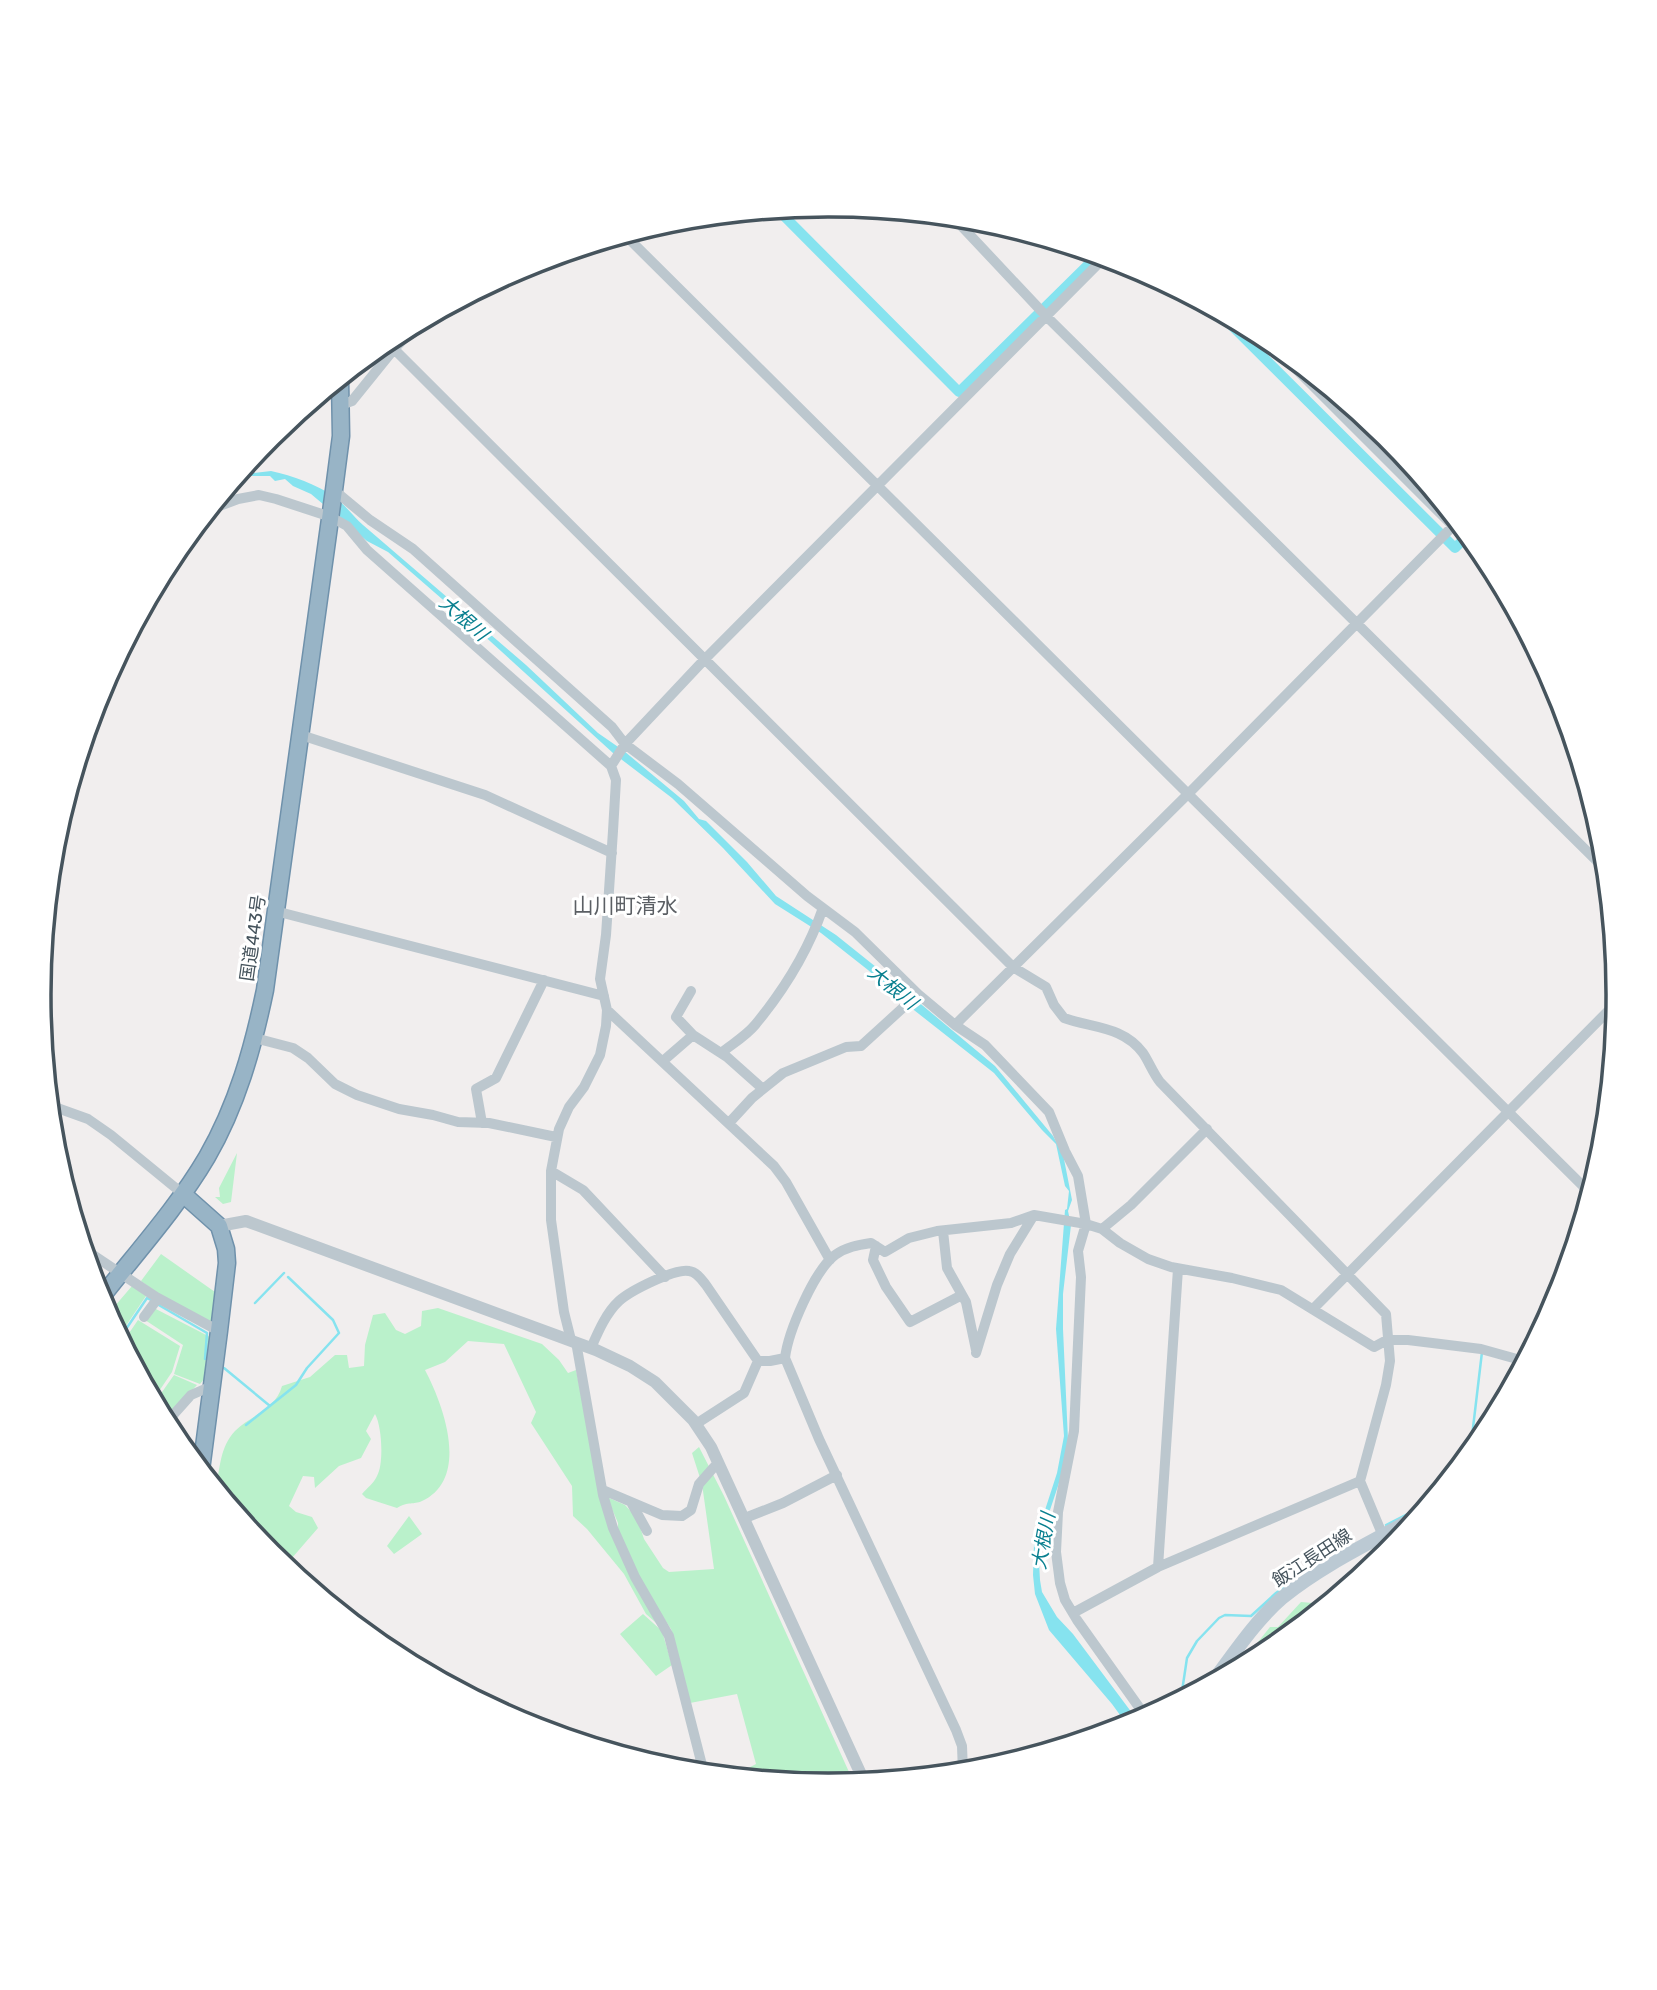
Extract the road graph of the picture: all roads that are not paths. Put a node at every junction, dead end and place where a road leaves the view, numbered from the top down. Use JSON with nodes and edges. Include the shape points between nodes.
{"nodes":[{"id":1,"x":965,"y":230,"type":"edge"},
{"id":2,"x":633,"y":243,"type":"edge"},
{"id":3,"x":1096,"y":266,"type":"edge"},
{"id":4,"x":1046,"y":316,"type":"junction"},
{"id":5,"x":394,"y":349,"type":"edge"},
{"id":6,"x":393,"y":350,"type":"edge"},
{"id":7,"x":340,"y":390,"type":"edge"},
{"id":8,"x":1326,"y":398,"type":"edge"},
{"id":9,"x":341,"y":405,"type":"junction"},
{"id":10,"x":876,"y":486,"type":"junction"},
{"id":11,"x":1417,"y":487,"type":"edge"},
{"id":12,"x":334,"y":490,"type":"junction"},
{"id":13,"x":226,"y":503,"type":"edge"},
{"id":14,"x":331,"y":517,"type":"junction"},
{"id":15,"x":1451,"y":528,"type":"edge"},
{"id":16,"x":1356,"y":622,"type":"junction"},
{"id":17,"x":704,"y":660,"type":"junction"},
{"id":18,"x":301,"y":735,"type":"junction"},
{"id":19,"x":624,"y":744,"type":"junction"},
{"id":20,"x":611,"y":765,"type":"junction"},
{"id":21,"x":1188,"y":794,"type":"junction"},
{"id":22,"x":612,"y":853,"type":"junction"},
{"id":23,"x":1594,"y":858,"type":"edge"},
{"id":24,"x":823,"y":908,"type":"junction"},
{"id":25,"x":283,"y":913,"type":"dead end"},
{"id":26,"x":1013,"y":967,"type":"junction"},
{"id":27,"x":544,"y":980,"type":"junction"},
{"id":28,"x":691,"y":991,"type":"dead end"},
{"id":29,"x":917,"y":995,"type":"junction"},
{"id":30,"x":604,"y":996,"type":"junction"},
{"id":31,"x":607,"y":1010,"type":"junction"},
{"id":32,"x":1606,"y":1013,"type":"edge"},
{"id":33,"x":955,"y":1025,"type":"junction"},
{"id":34,"x":693,"y":1035,"type":"junction"},
{"id":35,"x":255,"y":1038,"type":"junction"},
{"id":36,"x":721,"y":1053,"type":"junction"},
{"id":37,"x":663,"y":1061,"type":"junction"},
{"id":38,"x":763,"y":1089,"type":"junction"},
{"id":39,"x":59,"y":1109,"type":"edge"},
{"id":40,"x":1508,"y":1111,"type":"junction"},
{"id":41,"x":482,"y":1123,"type":"junction"},
{"id":42,"x":729,"y":1123,"type":"junction"},
{"id":43,"x":1207,"y":1129,"type":"junction"},
{"id":44,"x":556,"y":1137,"type":"junction"},
{"id":45,"x":551,"y":1171,"type":"junction"},
{"id":46,"x":1582,"y":1185,"type":"edge"},
{"id":47,"x":183,"y":1194,"type":"junction"},
{"id":48,"x":1034,"y":1215,"type":"junction"},
{"id":49,"x":1086,"y":1224,"type":"junction"},
{"id":50,"x":219,"y":1226,"type":"junction"},
{"id":51,"x":1102,"y":1229,"type":"junction"},
{"id":52,"x":943,"y":1231,"type":"junction"},
{"id":53,"x":876,"y":1246,"type":"junction"},
{"id":54,"x":96,"y":1257,"type":"edge"},
{"id":55,"x":830,"y":1260,"type":"junction"},
{"id":56,"x":1178,"y":1269,"type":"junction"},
{"id":57,"x":120,"y":1272,"type":"junction"},
{"id":58,"x":1347,"y":1275,"type":"junction"},
{"id":59,"x":665,"y":1277,"type":"junction"},
{"id":60,"x":108,"y":1288,"type":"edge"},
{"id":61,"x":962,"y":1295,"type":"junction"},
{"id":62,"x":158,"y":1298,"type":"junction"},
{"id":63,"x":1314,"y":1308,"type":"junction"},
{"id":64,"x":144,"y":1317,"type":"dead end"},
{"id":65,"x":219,"y":1331,"type":"junction"},
{"id":66,"x":1387,"y":1340,"type":"junction"},
{"id":67,"x":574,"y":1341,"type":"junction"},
{"id":68,"x":591,"y":1348,"type":"junction"},
{"id":69,"x":785,"y":1358,"type":"junction"},
{"id":70,"x":1516,"y":1359,"type":"edge"},
{"id":71,"x":758,"y":1361,"type":"junction"},
{"id":72,"x":212,"y":1386,"type":"junction"},
{"id":73,"x":174,"y":1414,"type":"edge"},
{"id":74,"x":696,"y":1424,"type":"junction"},
{"id":75,"x":203,"y":1456,"type":"edge"},
{"id":76,"x":714,"y":1467,"type":"dead end"},
{"id":77,"x":837,"y":1475,"type":"junction"},
{"id":78,"x":1360,"y":1481,"type":"junction"},
{"id":79,"x":603,"y":1490,"type":"junction"},
{"id":80,"x":632,"y":1504,"type":"junction"},
{"id":81,"x":660,"y":1513,"type":"junction"},
{"id":82,"x":745,"y":1518,"type":"junction"},
{"id":83,"x":1392,"y":1531,"type":"edge"},
{"id":84,"x":1382,"y":1536,"type":"junction"},
{"id":85,"x":1158,"y":1567,"type":"junction"},
{"id":86,"x":1073,"y":1613,"type":"junction"},
{"id":87,"x":1228,"y":1663,"type":"edge"},
{"id":88,"x":1140,"y":1708,"type":"edge"},
{"id":89,"x":962,"y":1761,"type":"edge"},
{"id":90,"x":701,"y":1762,"type":"edge"},
{"id":91,"x":859,"y":1772,"type":"edge"}],
"edges":[{"from":1,"to":4,"type":"street"},
{"from":2,"to":10,"type":"street"},
{"from":3,"to":4,"type":"street"},
{"from":4,"to":10,"type":"street"},
{"from":4,"to":16,"type":"street"},
{"from":5,"to":17,"type":"street"},
{"from":6,"to":9,"type":"street","via":[[352,401]]},
{"from":7,"to":9,"type":"highway","name":"国道443号"},
{"from":8,"to":11,"type":"street"},
{"from":9,"to":12,"type":"highway","name":"国道443号"},
{"from":10,"to":17,"type":"street"},
{"from":10,"to":21,"type":"street"},
{"from":12,"to":14,"type":"highway","name":"国道443号"},
{"from":12,"to":19,"type":"street","via":[[413,549],[612,727]]},
{"from":13,"to":14,"type":"street","via":[[259,495]]},
{"from":14,"to":18,"type":"highway","name":"国道443号"},
{"from":14,"to":20,"type":"street","via":[[347,526],[367,550]]},
{"from":15,"to":16,"type":"street"},
{"from":16,"to":21,"type":"street"},
{"from":16,"to":23,"type":"street"},
{"from":17,"to":19,"type":"street"},
{"from":17,"to":26,"type":"street"},
{"from":18,"to":22,"type":"street","via":[[485,795]]},
{"from":18,"to":35,"type":"highway","name":"国道443号"},
{"from":19,"to":20,"type":"street"},
{"from":19,"to":24,"type":"street"},
{"from":20,"to":22,"type":"street","via":[[616,780]]},
{"from":21,"to":26,"type":"street"},
{"from":21,"to":40,"type":"street"},
{"from":22,"to":30,"type":"street","via":[[600,979]]},
{"from":24,"to":29,"type":"street","via":[[856,932]]},
{"from":24,"to":36,"type":"street","via":[[781,994],[753,1027]]},
{"from":25,"to":27,"type":"street"},
{"from":26,"to":33,"type":"street"},
{"from":26,"to":43,"type":"street","via":[[1046,987],[1063,1018],[1128,1037],[1160,1082]]},
{"from":27,"to":30,"type":"street"},
{"from":27,"to":41,"type":"street","via":[[496,1078],[476,1089]]},
{"from":28,"to":34,"type":"street","via":[[676,1017]]},
{"from":29,"to":33,"type":"street"},
{"from":29,"to":38,"type":"street","via":[[861,1046],[846,1047],[783,1073]]},
{"from":30,"to":31,"type":"street"},
{"from":31,"to":37,"type":"street"},
{"from":31,"to":44,"type":"street","via":[[600,1055]]},
{"from":32,"to":40,"type":"street"},
{"from":33,"to":49,"type":"street","via":[[985,1045],[1049,1112],[1078,1176]]},
{"from":34,"to":36,"type":"street"},
{"from":34,"to":37,"type":"street"},
{"from":35,"to":41,"type":"street","via":[[293,1048],[335,1084],[357,1095],[399,1109]]},
{"from":35,"to":47,"type":"highway","name":"国道443号","via":[[222,1127]]},
{"from":36,"to":38,"type":"street"},
{"from":37,"to":42,"type":"street"},
{"from":38,"to":42,"type":"street"},
{"from":39,"to":47,"type":"street","via":[[88,1119]]},
{"from":40,"to":46,"type":"street"},
{"from":40,"to":58,"type":"street"},
{"from":41,"to":44,"type":"street"},
{"from":42,"to":55,"type":"street","via":[[786,1182]]},
{"from":43,"to":51,"type":"street"},
{"from":43,"to":58,"type":"street"},
{"from":44,"to":45,"type":"street"},
{"from":45,"to":59,"type":"street","via":[[583,1190]]},
{"from":45,"to":67,"type":"street","via":[[551,1220],[564,1312]]},
{"from":47,"to":50,"type":"highway"},
{"from":47,"to":57,"type":"highway","name":"国道443号"},
{"from":48,"to":49,"type":"street"},
{"from":48,"to":52,"type":"street","via":[[1010,1223]]},
{"from":48,"to":61,"type":"street","via":[[1010,1254],[976,1353]]},
{"from":49,"to":51,"type":"street"},
{"from":49,"to":86,"type":"street","via":[[1078,1251],[1081,1278],[1074,1431],[1058,1512],[1056,1552],[1060,1583]]},
{"from":50,"to":65,"type":"highway","via":[[227,1263]]},
{"from":50,"to":67,"type":"street","via":[[246,1221]]},
{"from":51,"to":56,"type":"street","via":[[1148,1259]]},
{"from":52,"to":53,"type":"street","via":[[909,1238],[885,1252]]},
{"from":52,"to":61,"type":"street","via":[[947,1268]]},
{"from":53,"to":55,"type":"street","via":[[849,1247]]},
{"from":53,"to":61,"type":"street","via":[[873,1260],[910,1322]]},
{"from":54,"to":57,"type":"street"},
{"from":55,"to":69,"type":"street","via":[[800,1310]]},
{"from":56,"to":63,"type":"street","via":[[1281,1290]]},
{"from":56,"to":85,"type":"street"},
{"from":57,"to":60,"type":"highway","name":"国道443号"},
{"from":57,"to":62,"type":"street"},
{"from":58,"to":63,"type":"street"},
{"from":58,"to":66,"type":"street","via":[[1386,1314]]},
{"from":59,"to":68,"type":"street","via":[[618,1302]]},
{"from":59,"to":71,"type":"street","via":[[688,1270],[696,1273]]},
{"from":62,"to":64,"type":"street"},
{"from":62,"to":65,"type":"street"},
{"from":63,"to":66,"type":"street","via":[[1374,1347]]},
{"from":65,"to":72,"type":"highway"},
{"from":66,"to":70,"type":"street","via":[[1481,1349]]},
{"from":66,"to":78,"type":"street","via":[[1386,1385]]},
{"from":67,"to":68,"type":"street"},
{"from":67,"to":79,"type":"street"},
{"from":68,"to":74,"type":"street","via":[[655,1382]]},
{"from":69,"to":71,"type":"street"},
{"from":69,"to":77,"type":"street"},
{"from":71,"to":74,"type":"street","via":[[744,1393]]},
{"from":72,"to":73,"type":"street","via":[[191,1395]]},
{"from":72,"to":75,"type":"highway"},
{"from":74,"to":82,"type":"street"},
{"from":76,"to":81,"type":"street","via":[[699,1484],[687,1514]]},
{"from":77,"to":82,"type":"street"},
{"from":77,"to":89,"type":"street","via":[[956,1730]]},
{"from":78,"to":84,"type":"street"},
{"from":78,"to":85,"type":"street"},
{"from":79,"to":80,"type":"street"},
{"from":79,"to":90,"type":"street","via":[[635,1577],[669,1636]]},
{"from":80,"to":81,"type":"street"},
{"from":80,"to":81,"type":"street","via":[[647,1534]]},
{"from":82,"to":91,"type":"street"},
{"from":83,"to":84,"type":"main road","name":"飯江長田線"},
{"from":84,"to":87,"type":"main road","name":"飯江長田線","via":[[1283,1597]]},
{"from":85,"to":86,"type":"street"},
{"from":86,"to":88,"type":"street"}]}
